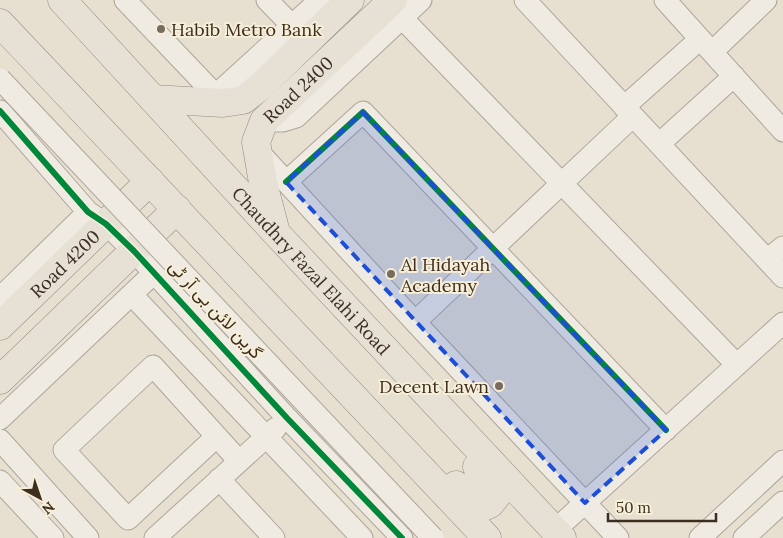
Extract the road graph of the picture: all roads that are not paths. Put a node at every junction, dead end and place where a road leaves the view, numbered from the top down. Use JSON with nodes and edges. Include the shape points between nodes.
{"nodes":[{"id":1,"x":62,"y":0,"type":"edge"},
{"id":2,"x":125,"y":0,"type":"edge"},
{"id":3,"x":267,"y":0,"type":"edge"},
{"id":4,"x":320,"y":0,"type":"edge"},
{"id":5,"x":350,"y":0,"type":"edge"},
{"id":6,"x":421,"y":0,"type":"edge"},
{"id":7,"x":525,"y":0,"type":"edge"},
{"id":8,"x":665,"y":0,"type":"edge"},
{"id":9,"x":766,"y":0,"type":"edge"},
{"id":10,"x":398,"y":9,"type":"edge"},
{"id":11,"x":0,"y":23,"type":"edge"},
{"id":12,"x":300,"y":33,"type":"junction"},
{"id":13,"x":706,"y":46,"type":"junction"},
{"id":14,"x":734,"y":76,"type":"junction"},
{"id":15,"x":0,"y":79,"type":"edge"},
{"id":16,"x":153,"y":99,"type":"junction"},
{"id":17,"x":220,"y":99,"type":"junction"},
{"id":18,"x":0,"y":111,"type":"edge"},
{"id":19,"x":629,"y":111,"type":"junction"},
{"id":20,"x":783,"y":131,"type":"edge"},
{"id":21,"x":659,"y":144,"type":"junction"},
{"id":22,"x":257,"y":150,"type":"junction"},
{"id":23,"x":150,"y":181,"type":"junction"},
{"id":24,"x":286,"y":182,"type":"junction"},
{"id":25,"x":562,"y":183,"type":"junction"},
{"id":26,"x":177,"y":210,"type":"junction"},
{"id":27,"x":97,"y":218,"type":"junction"},
{"id":28,"x":275,"y":232,"type":"junction"},
{"id":29,"x":493,"y":248,"type":"junction"},
{"id":30,"x":134,"y":251,"type":"junction"},
{"id":31,"x":775,"y":254,"type":"edge"},
{"id":32,"x":154,"y":274,"type":"junction"},
{"id":33,"x":783,"y":277,"type":"edge"},
{"id":34,"x":132,"y":295,"type":"junction"},
{"id":35,"x":0,"y":298,"type":"edge"},
{"id":36,"x":271,"y":309,"type":"junction"},
{"id":37,"x":415,"y":322,"type":"junction"},
{"id":38,"x":783,"y":323,"type":"edge"},
{"id":39,"x":0,"y":326,"type":"edge"},
{"id":40,"x":367,"y":329,"type":"junction"},
{"id":41,"x":737,"y":365,"type":"junction"},
{"id":42,"x":0,"y":380,"type":"edge"},
{"id":43,"x":287,"y":418,"type":"junction"},
{"id":44,"x":0,"y":419,"type":"edge"},
{"id":45,"x":666,"y":430,"type":"junction"},
{"id":46,"x":216,"y":437,"type":"junction"},
{"id":47,"x":266,"y":437,"type":"junction"},
{"id":48,"x":0,"y":440,"type":"edge"},
{"id":49,"x":239,"y":461,"type":"junction"},
{"id":50,"x":783,"y":461,"type":"edge"},
{"id":51,"x":219,"y":479,"type":"junction"},
{"id":52,"x":0,"y":481,"type":"edge"},
{"id":53,"x":783,"y":502,"type":"edge"},
{"id":54,"x":585,"y":503,"type":"junction"},
{"id":55,"x":169,"y":533,"type":"edge"},
{"id":56,"x":558,"y":534,"type":"edge"},
{"id":57,"x":53,"y":538,"type":"edge"},
{"id":58,"x":88,"y":538,"type":"edge"},
{"id":59,"x":274,"y":538,"type":"edge"},
{"id":60,"x":362,"y":538,"type":"edge"},
{"id":61,"x":402,"y":538,"type":"edge"},
{"id":62,"x":433,"y":538,"type":"edge"},
{"id":63,"x":487,"y":538,"type":"edge"},
{"id":64,"x":618,"y":538,"type":"edge"},
{"id":65,"x":700,"y":538,"type":"edge"},
{"id":66,"x":744,"y":538,"type":"edge"}],
"edges":[{"from":1,"to":16,"type":"main road","name":"Chaudhry Fazal Elahi Road"},
{"from":2,"to":17,"type":"street"},
{"from":3,"to":12,"type":"street"},
{"from":4,"to":12,"type":"street"},
{"from":5,"to":12,"type":"main road","name":"Road 2400"},
{"from":6,"to":10,"type":"street"},
{"from":7,"to":19,"type":"street"},
{"from":8,"to":13,"type":"street"},
{"from":9,"to":13,"type":"street"},
{"from":10,"to":22,"type":"main road","name":"Road 2400","via":[[264,121],[257,136]]},
{"from":10,"to":25,"type":"street"},
{"from":11,"to":23,"type":"main road"},
{"from":12,"to":17,"type":"main road","name":"Road 2400","via":[[261,86],[242,100]]},
{"from":13,"to":14,"type":"street"},
{"from":13,"to":19,"type":"street"},
{"from":14,"to":20,"type":"street"},
{"from":14,"to":21,"type":"street"},
{"from":15,"to":62,"type":"street","name":"گرین لائن بی آر ٹی","bridge":true},
{"from":16,"to":17,"type":"main road","name":"Road 2400"},
{"from":16,"to":28,"type":"main road","name":"Chaudhry Fazal Elahi Road"},
{"from":18,"to":27,"type":"street"},
{"from":19,"to":21,"type":"street"},
{"from":19,"to":25,"type":"street"},
{"from":21,"to":31,"type":"street"},
{"from":22,"to":24,"type":"street"},
{"from":22,"to":28,"type":"main road","name":"Road 2400"},
{"from":23,"to":26,"type":"main road"},
{"from":23,"to":27,"type":"main road","name":"Road 4200"},
{"from":24,"to":29,"type":"street","via":[[363,112]]},
{"from":24,"to":37,"type":"street"},
{"from":25,"to":29,"type":"street"},
{"from":25,"to":41,"type":"street"},
{"from":26,"to":30,"type":"main road"},
{"from":26,"to":36,"type":"main road"},
{"from":27,"to":30,"type":"street"},
{"from":27,"to":35,"type":"street"},
{"from":27,"to":39,"type":"main road","name":"Road 4200"},
{"from":28,"to":40,"type":"main road","name":"Chaudhry Fazal Elahi Road"},
{"from":29,"to":37,"type":"street"},
{"from":29,"to":45,"type":"street"},
{"from":30,"to":32,"type":"street"},
{"from":30,"to":42,"type":"main road"},
{"from":31,"to":33,"type":"street"},
{"from":32,"to":34,"type":"street"},
{"from":32,"to":43,"type":"street"},
{"from":34,"to":44,"type":"street"},
{"from":34,"to":47,"type":"street"},
{"from":36,"to":40,"type":"main road","via":[[326,345],[475,505],[481,508],[490,504],[498,494],[495,487],[381,362]]},
{"from":36,"to":63,"type":"main road"},
{"from":37,"to":54,"type":"street"},
{"from":38,"to":41,"type":"street"},
{"from":40,"to":56,"type":"main road","name":"Chaudhry Fazal Elahi Road"},
{"from":41,"to":45,"type":"street"},
{"from":43,"to":47,"type":"street"},
{"from":43,"to":61,"type":"street"},
{"from":45,"to":54,"type":"street"},
{"from":46,"to":46,"type":"street","via":[[152,366],[64,450],[128,519]]},
{"from":46,"to":49,"type":"street"},
{"from":47,"to":49,"type":"street"},
{"from":47,"to":60,"type":"street"},
{"from":48,"to":58,"type":"street"},
{"from":49,"to":51,"type":"street"},
{"from":50,"to":65,"type":"street"},
{"from":51,"to":55,"type":"street"},
{"from":51,"to":59,"type":"street"},
{"from":52,"to":57,"type":"street"},
{"from":53,"to":66,"type":"street"},
{"from":54,"to":56,"type":"street"},
{"from":54,"to":64,"type":"street"}]}
